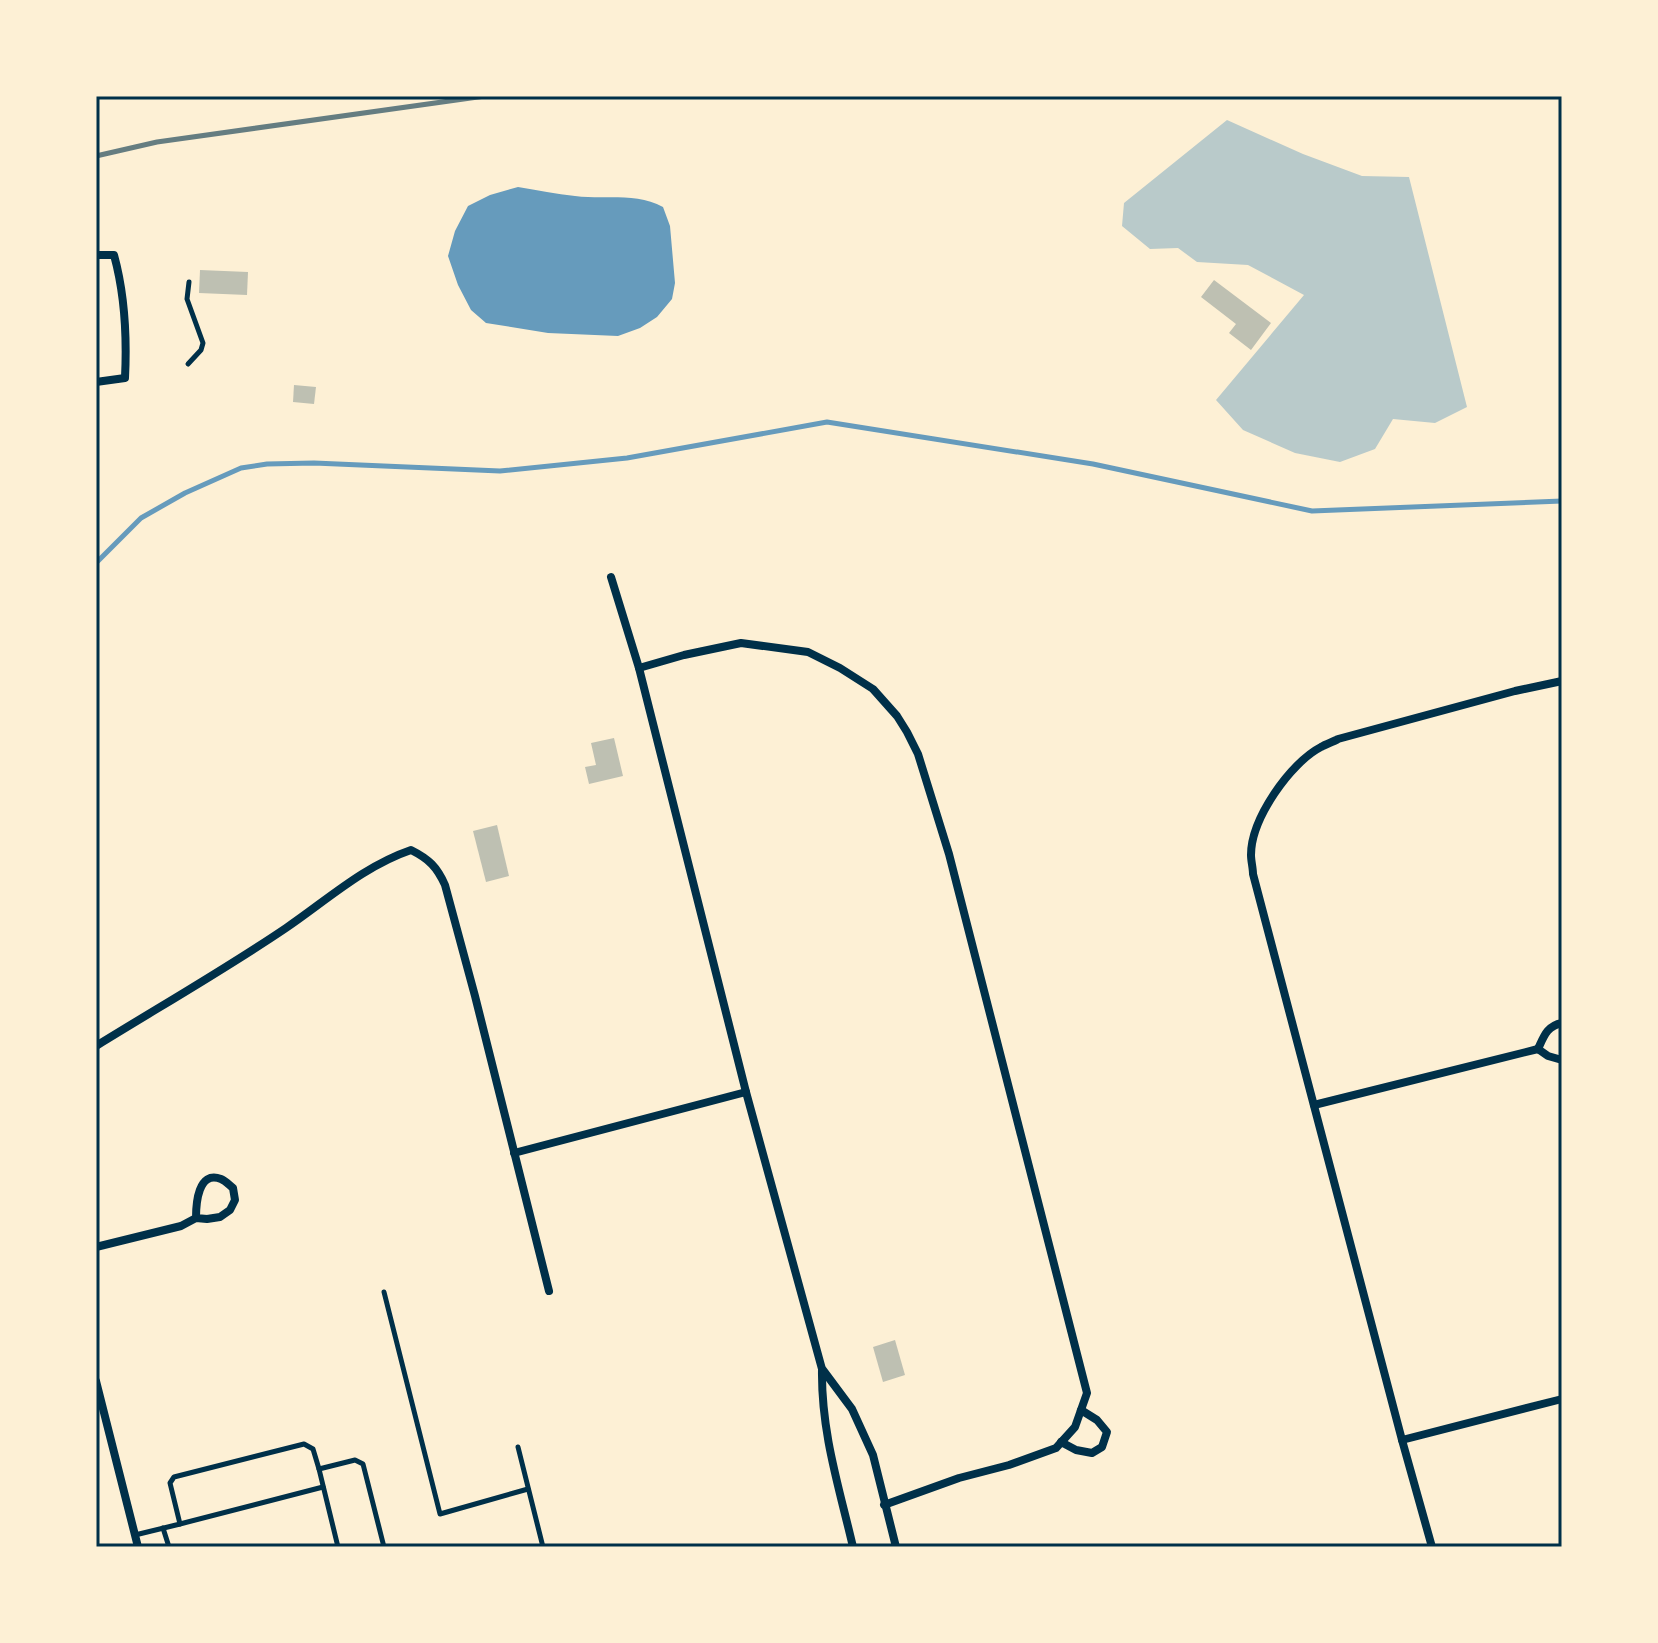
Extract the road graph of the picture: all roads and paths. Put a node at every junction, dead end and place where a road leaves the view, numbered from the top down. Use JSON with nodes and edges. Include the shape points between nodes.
{"nodes":[{"id":1,"x":96,"y":255,"type":"edge"},
{"id":2,"x":189,"y":282,"type":"dead end"},
{"id":3,"x":188,"y":364,"type":"dead end"},
{"id":4,"x":96,"y":382,"type":"edge"},
{"id":5,"x":611,"y":577,"type":"dead end"},
{"id":6,"x":639,"y":668,"type":"junction"},
{"id":7,"x":1562,"y":681,"type":"edge"},
{"id":8,"x":1562,"y":1023,"type":"edge"},
{"id":9,"x":96,"y":1046,"type":"edge"},
{"id":10,"x":1538,"y":1049,"type":"junction"},
{"id":11,"x":1562,"y":1060,"type":"edge"},
{"id":12,"x":746,"y":1092,"type":"junction"},
{"id":13,"x":1314,"y":1105,"type":"junction"},
{"id":14,"x":514,"y":1153,"type":"junction"},
{"id":15,"x":196,"y":1218,"type":"junction"},
{"id":16,"x":96,"y":1247,"type":"edge"},
{"id":17,"x":549,"y":1291,"type":"dead end"},
{"id":18,"x":384,"y":1292,"type":"dead end"},
{"id":19,"x":822,"y":1369,"type":"junction"},
{"id":20,"x":96,"y":1381,"type":"edge"},
{"id":21,"x":1562,"y":1399,"type":"edge"},
{"id":22,"x":1081,"y":1410,"type":"junction"},
{"id":23,"x":1402,"y":1440,"type":"junction"},
{"id":24,"x":1061,"y":1442,"type":"junction"},
{"id":25,"x":518,"y":1447,"type":"dead end"},
{"id":26,"x":319,"y":1469,"type":"junction"},
{"id":27,"x":323,"y":1487,"type":"junction"},
{"id":28,"x":528,"y":1489,"type":"junction"},
{"id":29,"x":884,"y":1505,"type":"junction"},
{"id":30,"x":180,"y":1524,"type":"junction"},
{"id":31,"x":163,"y":1528,"type":"junction"},
{"id":32,"x":135,"y":1535,"type":"junction"},
{"id":33,"x":138,"y":1547,"type":"edge"},
{"id":34,"x":169,"y":1547,"type":"edge"},
{"id":35,"x":338,"y":1547,"type":"edge"},
{"id":36,"x":384,"y":1547,"type":"edge"},
{"id":37,"x":543,"y":1547,"type":"edge"},
{"id":38,"x":853,"y":1547,"type":"edge"},
{"id":39,"x":896,"y":1547,"type":"edge"},
{"id":40,"x":1432,"y":1547,"type":"edge"}],
"edges":[{"from":1,"to":4,"type":"street","via":[[114,255],[127,335],[125,378]]},
{"from":2,"to":3,"type":"lane","via":[[187,299],[203,343]]},
{"from":5,"to":6,"type":"street"},
{"from":6,"to":12,"type":"street"},
{"from":6,"to":22,"type":"street","via":[[741,643],[808,652],[873,689],[907,732],[949,854],[1069,1321],[1087,1393]]},
{"from":7,"to":13,"type":"street","via":[[1338,739],[1308,756],[1267,805],[1254,834],[1253,874]]},
{"from":8,"to":10,"type":"street","via":[[1545,1032]]},
{"from":9,"to":14,"type":"street","via":[[285,929],[360,875],[411,850],[438,869],[445,885]]},
{"from":10,"to":11,"type":"street"},
{"from":10,"to":13,"type":"street"},
{"from":12,"to":14,"type":"street"},
{"from":12,"to":19,"type":"street"},
{"from":13,"to":23,"type":"street"},
{"from":14,"to":17,"type":"street"},
{"from":15,"to":15,"type":"street","via":[[220,1217],[230,1210],[233,1188],[221,1179],[205,1181],[196,1199]]},
{"from":15,"to":16,"type":"street"},
{"from":18,"to":28,"type":"lane","via":[[440,1514]]},
{"from":19,"to":29,"type":"street","via":[[852,1409],[873,1455]]},
{"from":19,"to":38,"type":"street","via":[[826,1435]]},
{"from":20,"to":32,"type":"street"},
{"from":21,"to":23,"type":"street"},
{"from":22,"to":24,"type":"street"},
{"from":22,"to":24,"type":"street","via":[[1107,1432],[1102,1447],[1092,1453]]},
{"from":23,"to":40,"type":"street"},
{"from":24,"to":29,"type":"street","via":[[1009,1465]]},
{"from":25,"to":28,"type":"lane"},
{"from":26,"to":27,"type":"lane"},
{"from":26,"to":30,"type":"lane","via":[[313,1449],[304,1444],[174,1477],[170,1483]]},
{"from":26,"to":36,"type":"lane","via":[[355,1460],[363,1464]]},
{"from":27,"to":30,"type":"lane"},
{"from":27,"to":35,"type":"lane"},
{"from":28,"to":37,"type":"lane"},
{"from":29,"to":39,"type":"street"},
{"from":30,"to":31,"type":"lane"},
{"from":31,"to":32,"type":"lane"},
{"from":31,"to":34,"type":"lane"},
{"from":32,"to":33,"type":"street"}]}
